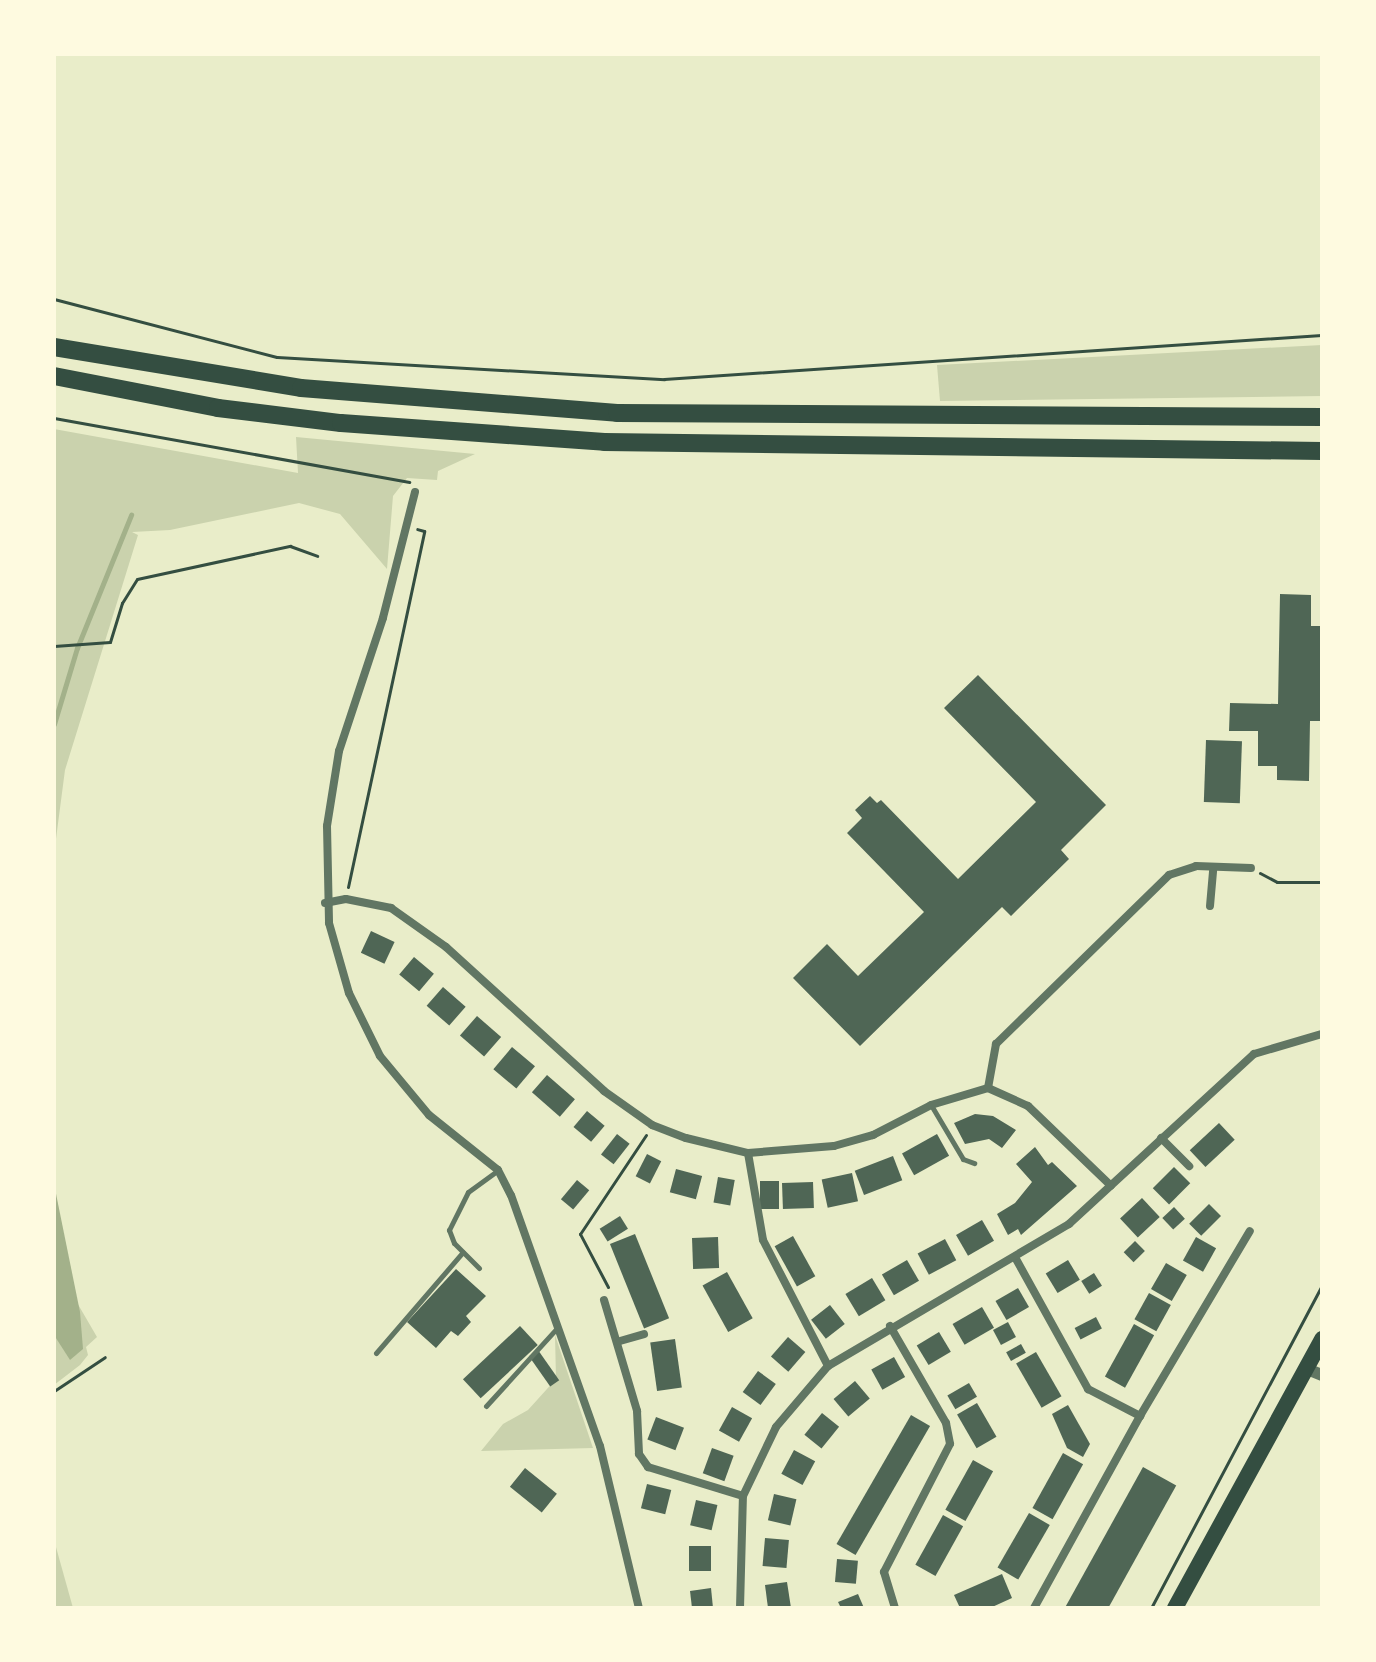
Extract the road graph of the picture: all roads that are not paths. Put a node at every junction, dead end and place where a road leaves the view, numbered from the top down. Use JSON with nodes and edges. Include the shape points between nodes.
{"nodes":[{"id":1,"x":54,"y":347,"type":"edge"},
{"id":2,"x":54,"y":376,"type":"edge"},
{"id":3,"x":1322,"y":417,"type":"edge"},
{"id":4,"x":1322,"y":451,"type":"edge"},
{"id":5,"x":415,"y":492,"type":"road end"},
{"id":6,"x":1251,"y":868,"type":"road end"},
{"id":7,"x":1213,"y":869,"type":"junction"},
{"id":8,"x":325,"y":903,"type":"junction"},
{"id":9,"x":1210,"y":906,"type":"dead end"},
{"id":10,"x":1322,"y":1034,"type":"edge"},
{"id":11,"x":988,"y":1088,"type":"junction"},
{"id":12,"x":931,"y":1105,"type":"junction"},
{"id":13,"x":1161,"y":1138,"type":"junction"},
{"id":14,"x":748,"y":1153,"type":"junction"},
{"id":15,"x":974,"y":1163,"type":"dead end"},
{"id":16,"x":1189,"y":1166,"type":"dead end"},
{"id":17,"x":498,"y":1170,"type":"junction"},
{"id":18,"x":1111,"y":1186,"type":"junction"},
{"id":19,"x":1250,"y":1231,"type":"dead end"},
{"id":20,"x":463,"y":1252,"type":"junction"},
{"id":21,"x":1016,"y":1259,"type":"junction"},
{"id":22,"x":479,"y":1268,"type":"dead end"},
{"id":23,"x":604,"y":1300,"type":"road end"},
{"id":24,"x":560,"y":1324,"type":"junction"},
{"id":25,"x":890,"y":1326,"type":"junction"},
{"id":26,"x":644,"y":1334,"type":"dead end"},
{"id":27,"x":1322,"y":1339,"type":"edge"},
{"id":28,"x":620,"y":1341,"type":"junction"},
{"id":29,"x":376,"y":1353,"type":"dead end"},
{"id":30,"x":828,"y":1366,"type":"junction"},
{"id":31,"x":1314,"y":1372,"type":"edge"},
{"id":32,"x":486,"y":1406,"type":"dead end"},
{"id":33,"x":1140,"y":1416,"type":"junction"},
{"id":34,"x":743,"y":1496,"type":"junction"},
{"id":35,"x":639,"y":1608,"type":"edge"},
{"id":36,"x":740,"y":1608,"type":"edge"},
{"id":37,"x":895,"y":1608,"type":"edge"},
{"id":38,"x":1034,"y":1608,"type":"edge"},
{"id":39,"x":1175,"y":1608,"type":"edge"}],
"edges":[{"from":1,"to":3,"type":"highway","via":[[301,388],[617,413]]},
{"from":2,"to":4,"type":"highway","via":[[218,408],[326,421],[604,442]]},
{"from":5,"to":8,"type":"street","via":[[383,618],[339,751],[327,826]]},
{"from":6,"to":7,"type":"street"},
{"from":7,"to":9,"type":"street"},
{"from":7,"to":11,"type":"street","via":[[1196,866],[1169,875],[1021,1018],[996,1044]]},
{"from":8,"to":14,"type":"street","via":[[346,899],[391,908],[446,947],[604,1091],[652,1125]]},
{"from":8,"to":17,"type":"street","via":[[349,993],[380,1056],[429,1115]]},
{"from":10,"to":13,"type":"street","via":[[1254,1054]]},
{"from":11,"to":12,"type":"street"},
{"from":11,"to":18,"type":"street","via":[[1028,1106]]},
{"from":12,"to":14,"type":"street","via":[[873,1135],[847,1142]]},
{"from":12,"to":15,"type":"lane","via":[[963,1159]]},
{"from":13,"to":16,"type":"street"},
{"from":13,"to":18,"type":"street"},
{"from":14,"to":30,"type":"street","via":[[763,1240]]},
{"from":17,"to":20,"type":"lane","via":[[468,1192],[453,1214],[449,1230]]},
{"from":17,"to":24,"type":"street"},
{"from":18,"to":21,"type":"street","via":[[1069,1224]]},
{"from":19,"to":33,"type":"street"},
{"from":20,"to":22,"type":"lane"},
{"from":20,"to":29,"type":"lane"},
{"from":21,"to":25,"type":"street"},
{"from":21,"to":33,"type":"street","via":[[1088,1389]]},
{"from":23,"to":28,"type":"street"},
{"from":24,"to":32,"type":"lane"},
{"from":24,"to":35,"type":"street","via":[[617,1504]]},
{"from":25,"to":30,"type":"street"},
{"from":25,"to":37,"type":"street","via":[[946,1423],[950,1444],[884,1572]]},
{"from":26,"to":28,"type":"street"},
{"from":27,"to":31,"type":"main road"},
{"from":28,"to":34,"type":"street","via":[[624,1378],[638,1419],[639,1454],[648,1467]]},
{"from":30,"to":34,"type":"street","via":[[776,1427]]},
{"from":31,"to":39,"type":"main road"},
{"from":33,"to":38,"type":"street"},
{"from":34,"to":36,"type":"street","via":[[737,1552]]}]}
